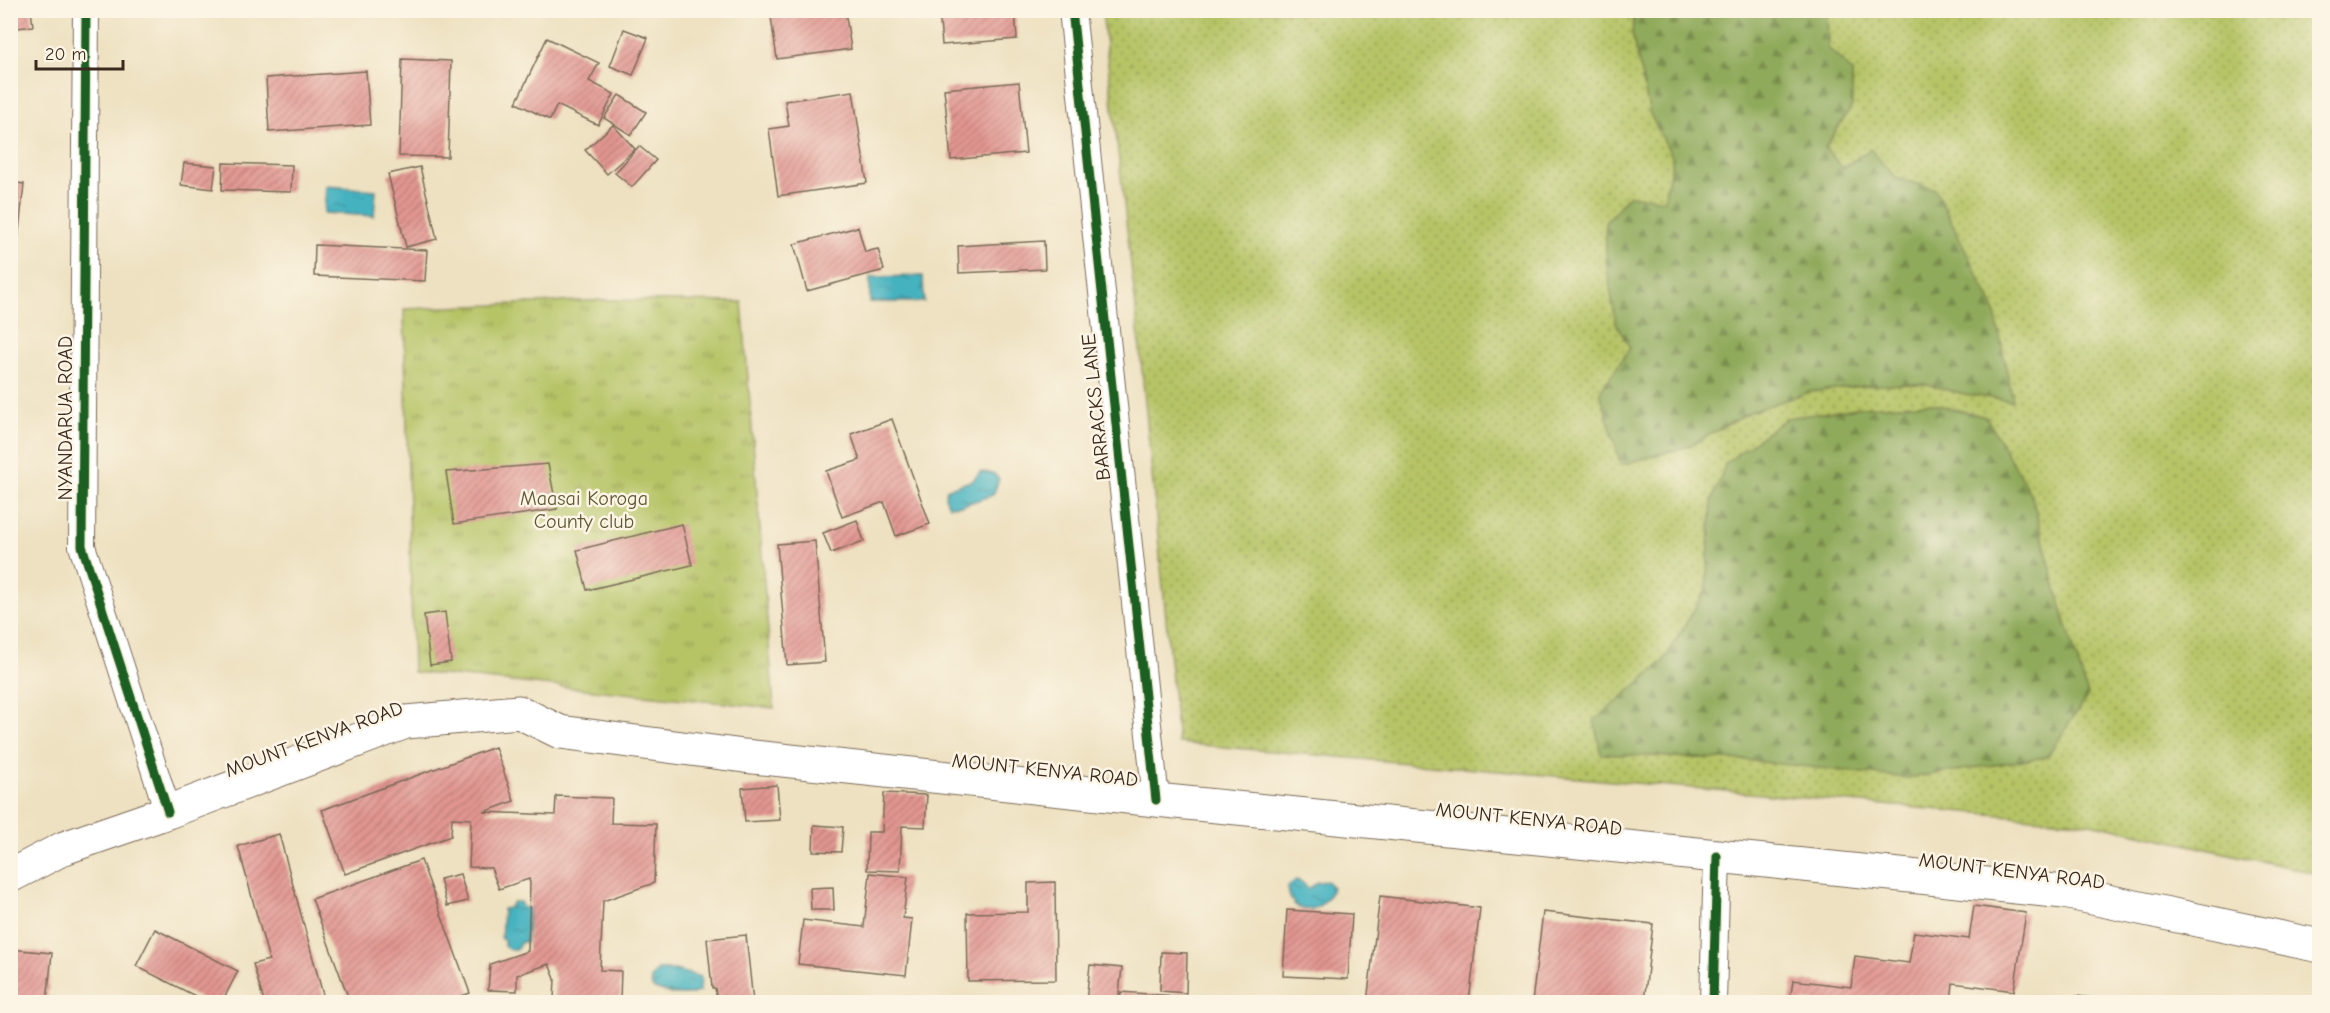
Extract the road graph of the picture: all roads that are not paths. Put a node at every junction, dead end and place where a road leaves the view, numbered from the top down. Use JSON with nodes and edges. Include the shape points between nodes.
{"nodes":[{"id":1,"x":86,"y":10,"type":"edge"},
{"id":2,"x":1072,"y":10,"type":"edge"},
{"id":3,"x":1156,"y":800,"type":"junction"},
{"id":4,"x":168,"y":812,"type":"junction"},
{"id":5,"x":1717,"y":855,"type":"junction"},
{"id":6,"x":10,"y":876,"type":"edge"},
{"id":7,"x":2319,"y":946,"type":"edge"},
{"id":8,"x":1713,"y":1002,"type":"edge"}],
"edges":[{"from":1,"to":4,"type":"street","name":"NYANDARUA ROAD","via":[[82,546]]},
{"from":2,"to":3,"type":"street","name":"BARRACKS LANE"},
{"from":3,"to":4,"type":"main road","name":"MOUNT KENYA ROAD","via":[[560,732],[519,712],[406,722]]},
{"from":3,"to":5,"type":"main road","name":"MOUNT KENYA ROAD"},
{"from":4,"to":6,"type":"main road","name":"MOUNT KENYA ROAD","via":[[64,848]]},
{"from":5,"to":7,"type":"main road","name":"MOUNT KENYA ROAD","via":[[2064,892]]},
{"from":5,"to":8,"type":"street"}]}
